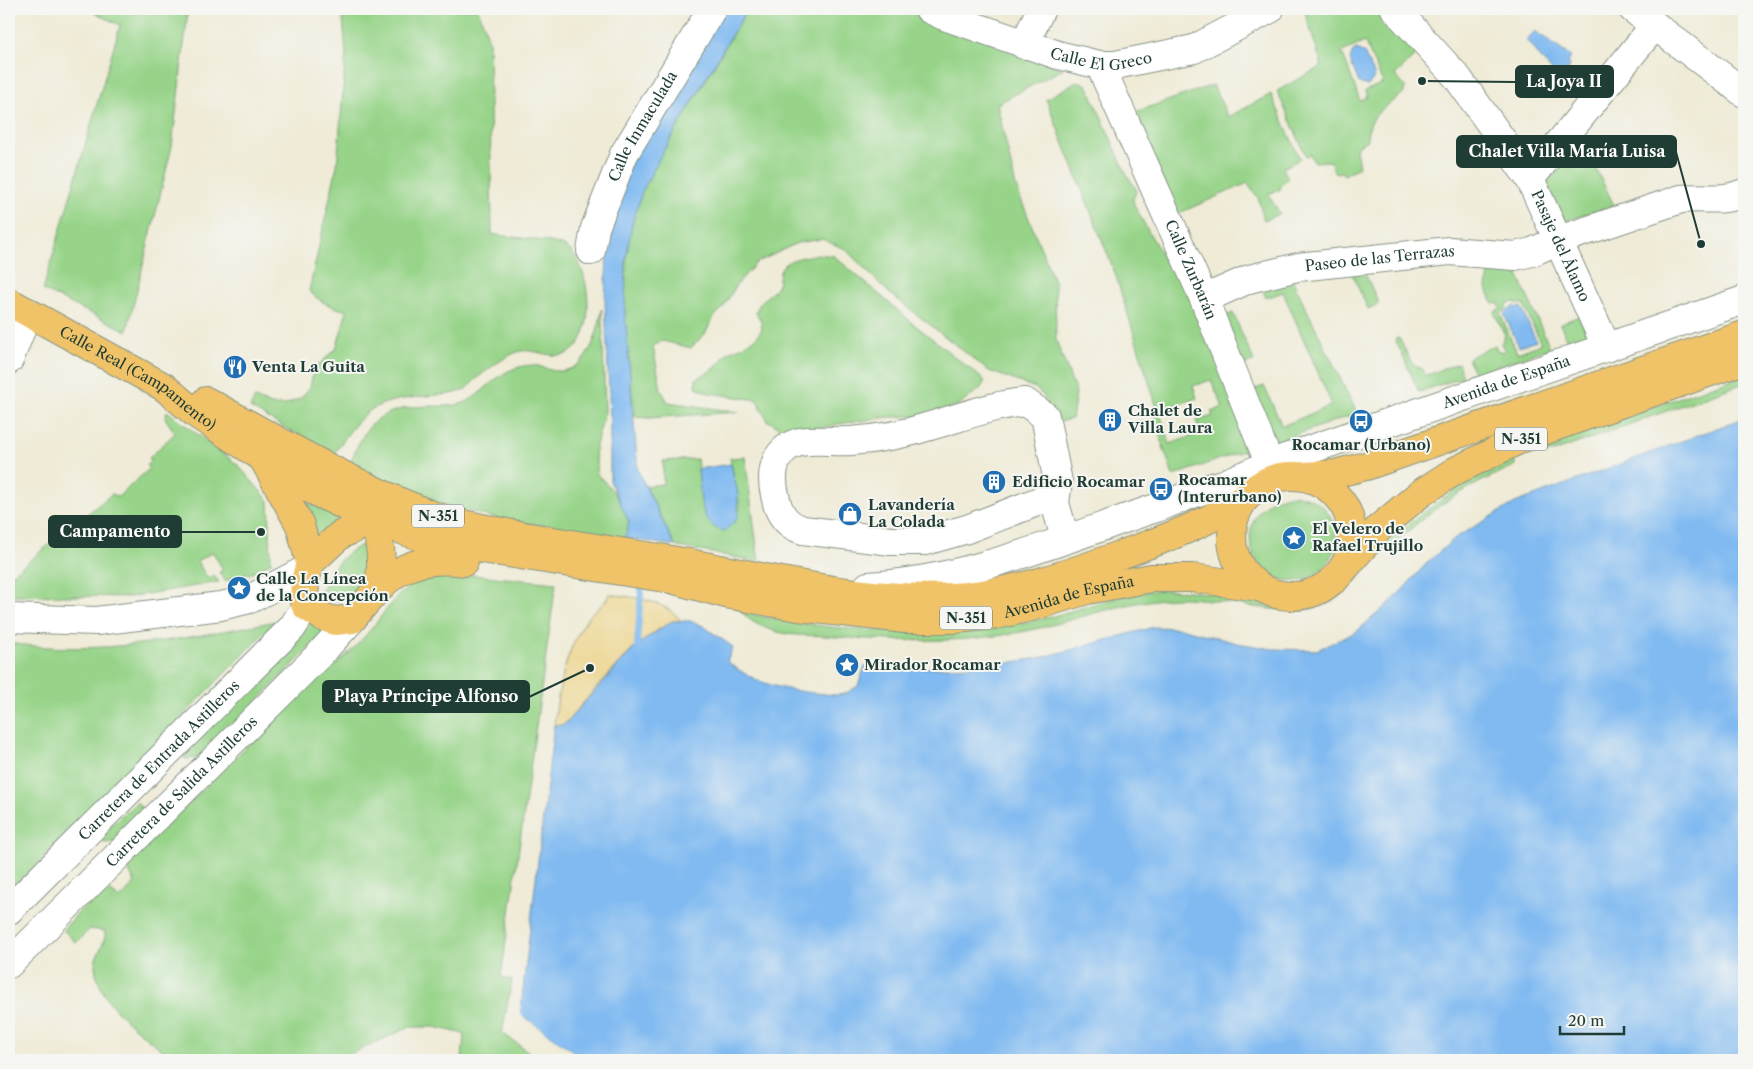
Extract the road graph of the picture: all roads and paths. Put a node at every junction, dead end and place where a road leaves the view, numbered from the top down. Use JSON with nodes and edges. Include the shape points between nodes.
{"nodes":[{"id":1,"x":712,"y":9,"type":"edge"},
{"id":2,"x":929,"y":9,"type":"edge"},
{"id":3,"x":1042,"y":9,"type":"edge"},
{"id":4,"x":1270,"y":9,"type":"edge"},
{"id":5,"x":1395,"y":9,"type":"edge"},
{"id":6,"x":1633,"y":9,"type":"edge"},
{"id":7,"x":1655,"y":25,"type":"junction"},
{"id":8,"x":1024,"y":45,"type":"junction"},
{"id":9,"x":1100,"y":65,"type":"junction"},
{"id":10,"x":1744,"y":93,"type":"edge"},
{"id":11,"x":1530,"y":179,"type":"junction"},
{"id":12,"x":1744,"y":193,"type":"edge"},
{"id":13,"x":1559,"y":240,"type":"junction"},
{"id":14,"x":592,"y":251,"type":"dead end"},
{"id":15,"x":1204,"y":299,"type":"junction"},
{"id":16,"x":1744,"y":300,"type":"edge"},
{"id":17,"x":18,"y":307,"type":"edge"},
{"id":18,"x":1744,"y":334,"type":"edge"},
{"id":19,"x":1607,"y":348,"type":"junction"},
{"id":20,"x":9,"y":360,"type":"edge"},
{"id":21,"x":1744,"y":360,"type":"edge"},
{"id":22,"x":164,"y":387,"type":"junction"},
{"id":23,"x":263,"y":459,"type":"junction"},
{"id":24,"x":334,"y":470,"type":"junction"},
{"id":25,"x":1270,"y":477,"type":"junction"},
{"id":26,"x":1055,"y":503,"type":"junction"},
{"id":27,"x":374,"y":520,"type":"junction"},
{"id":28,"x":480,"y":528,"type":"junction"},
{"id":29,"x":1065,"y":538,"type":"junction"},
{"id":30,"x":546,"y":558,"type":"junction"},
{"id":31,"x":310,"y":566,"type":"junction"},
{"id":32,"x":671,"y":576,"type":"junction"},
{"id":33,"x":1335,"y":579,"type":"junction"},
{"id":34,"x":379,"y":586,"type":"junction"},
{"id":35,"x":1260,"y":587,"type":"junction"},
{"id":36,"x":819,"y":588,"type":"junction"},
{"id":37,"x":250,"y":599,"type":"junction"},
{"id":38,"x":305,"y":604,"type":"junction"},
{"id":39,"x":9,"y":618,"type":"edge"},
{"id":40,"x":352,"y":619,"type":"junction"},
{"id":41,"x":9,"y":910,"type":"edge"},
{"id":42,"x":9,"y":964,"type":"edge"}],
"edges":[{"from":1,"to":14,"type":"street","name":"Calle Inmaculada","via":[[624,154],[595,228]]},
{"from":2,"to":8,"type":"street","name":"Calle El Greco"},
{"from":3,"to":8,"type":"street"},
{"from":4,"to":9,"type":"street","name":"Calle El Greco","via":[[1194,49],[1132,63]]},
{"from":5,"to":11,"type":"street","name":"Pasaje del Álamo","via":[[1457,77]]},
{"from":6,"to":7,"type":"street"},
{"from":7,"to":10,"type":"street"},
{"from":7,"to":11,"type":"street"},
{"from":8,"to":9,"type":"street","name":"Calle El Greco"},
{"from":9,"to":15,"type":"street","name":"Calle Zurbarán"},
{"from":11,"to":13,"type":"street","name":"Pasaje del Álamo"},
{"from":12,"to":13,"type":"street","name":"Paseo de las Terrazas","via":[[1722,200],[1681,199]]},
{"from":13,"to":15,"type":"street","name":"Paseo de las Terrazas","via":[[1515,256],[1449,251],[1298,267],[1249,279]]},
{"from":13,"to":19,"type":"street","name":"Pasaje del Álamo"},
{"from":15,"to":25,"type":"street","name":"Calle Zurbarán"},
{"from":16,"to":19,"type":"street","name":"Avenida de España"},
{"from":17,"to":20,"type":"street"},
{"from":17,"to":22,"type":"highway","name":"Calle Real (Campamento)","number":"N-351"},
{"from":18,"to":25,"type":"highway","name":"Avenida de España","number":"N-351","via":[[1366,466],[1334,474]]},
{"from":19,"to":25,"type":"street","name":"Avenida de España"},
{"from":21,"to":33,"type":"highway","number":"N-351","via":[[1523,438],[1455,471],[1421,493],[1379,528]]},
{"from":22,"to":23,"type":"highway","name":"Calle Real (Campamento)","number":"N-351","via":[[196,414]]},
{"from":22,"to":24,"type":"highway","number":"N-351","via":[[203,400]]},
{"from":23,"to":27,"type":"highway","number":"N-351","via":[[312,490]]},
{"from":23,"to":31,"type":"highway","via":[[300,525]]},
{"from":24,"to":27,"type":"highway","via":[[339,482],[368,507]]},
{"from":24,"to":28,"type":"highway","number":"N-351","via":[[423,512]]},
{"from":25,"to":29,"type":"street","name":"Avenida de España"},
{"from":25,"to":33,"type":"highway","number":"N-351","via":[[1322,483],[1337,494],[1350,519],[1352,546],[1346,564]]},
{"from":25,"to":35,"type":"highway","number":"N-351","via":[[1236,514],[1232,534],[1240,565]]},
{"from":25,"to":36,"type":"highway","name":"Avenida de España","number":"N-351","via":[[1219,514],[1160,540],[1031,585],[952,597],[889,596]]},
{"from":26,"to":26,"type":"street","via":[[1048,498],[1040,499],[967,529],[925,541],[892,541],[793,527],[784,520],[775,499],[773,470],[788,446],[800,442],[867,439],[928,427],[980,410],[1026,402],[1045,416],[1058,482]]},
{"from":26,"to":29,"type":"street"},
{"from":27,"to":28,"type":"highway","via":[[386,515],[400,515],[444,531]]},
{"from":27,"to":30,"type":"highway","number":"N-351","via":[[432,541]]},
{"from":27,"to":31,"type":"highway","via":[[340,536]]},
{"from":27,"to":34,"type":"highway","via":[[382,556]]},
{"from":28,"to":30,"type":"highway","number":"N-351"},
{"from":29,"to":36,"type":"street","name":"Avenida de España","via":[[962,572],[896,585]]},
{"from":30,"to":32,"type":"highway"},
{"from":30,"to":34,"type":"highway","via":[[427,560],[403,569]]},
{"from":31,"to":37,"type":"street"},
{"from":31,"to":38,"type":"highway","via":[[305,581]]},
{"from":32,"to":35,"type":"highway","name":"Avenida de España","number":"N-351","via":[[726,594],[852,615],[955,619],[1014,611],[1087,590],[1151,578],[1192,578]]},
{"from":32,"to":36,"type":"highway","name":"Avenida de España","number":"N-351"},
{"from":33,"to":35,"type":"highway","number":"N-351","via":[[1318,590],[1299,596],[1279,595]]},
{"from":34,"to":40,"type":"highway"},
{"from":37,"to":38,"type":"street"},
{"from":37,"to":39,"type":"street","via":[[188,611],[96,621]]},
{"from":38,"to":40,"type":"highway","via":[[335,621]]},
{"from":38,"to":41,"type":"street","name":"Carretera de Entrada Astilleros","via":[[292,628]]},
{"from":40,"to":42,"type":"street","name":"Carretera de Salida Astilleros"}]}
